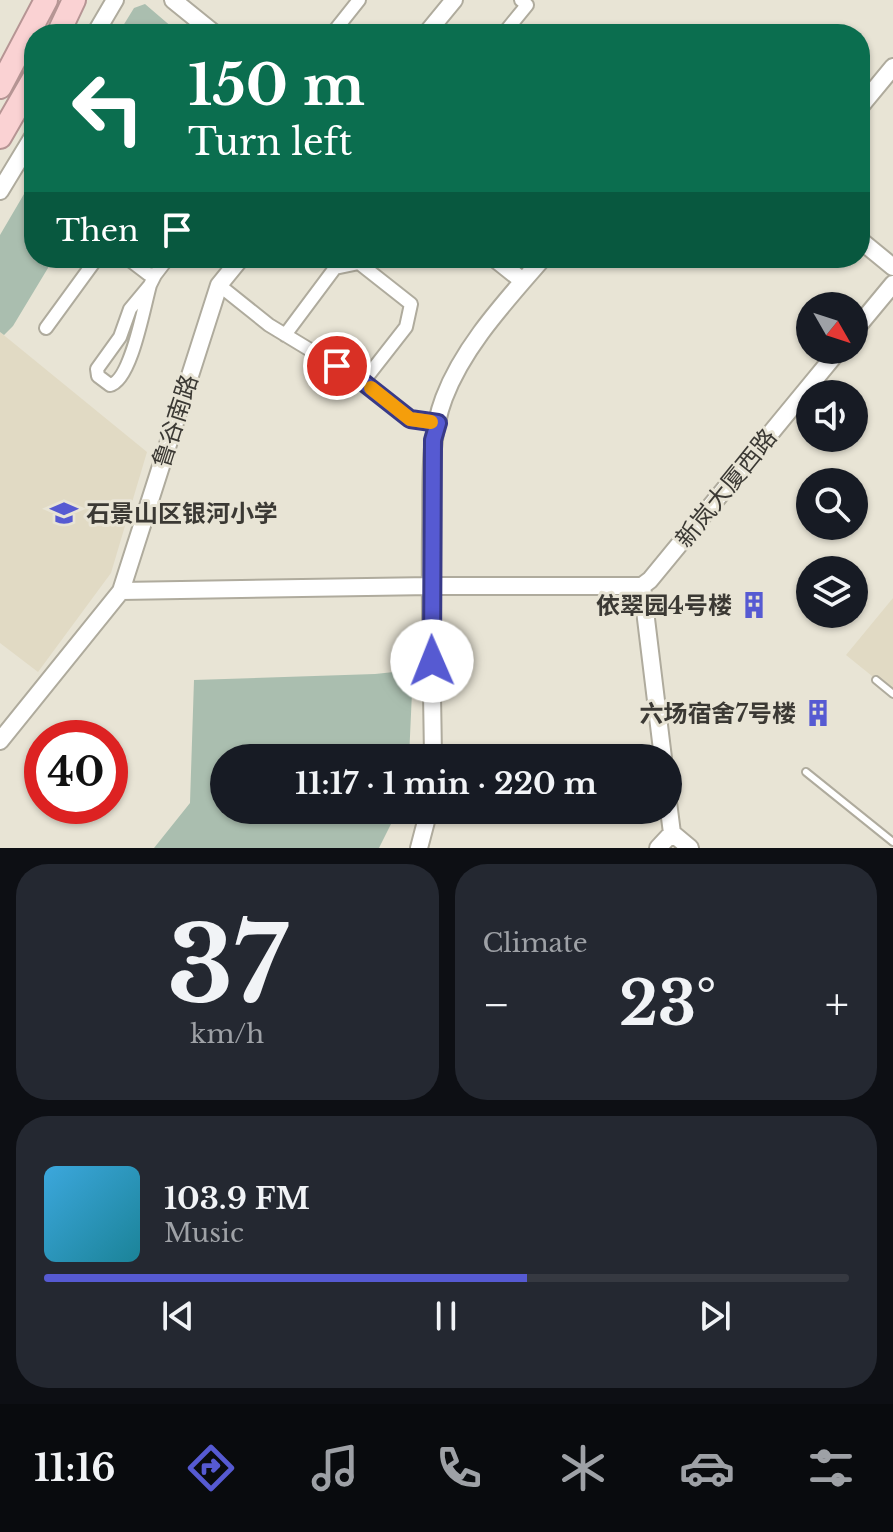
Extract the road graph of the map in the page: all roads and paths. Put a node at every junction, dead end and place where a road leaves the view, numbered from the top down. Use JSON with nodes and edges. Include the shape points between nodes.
{"nodes":[{"id":1,"x":46,"y":0,"type":"edge"},
{"id":2,"x":74,"y":0,"type":"edge"},
{"id":3,"x":115,"y":0,"type":"edge"},
{"id":4,"x":173,"y":0,"type":"edge"},
{"id":5,"x":359,"y":0,"type":"edge"},
{"id":6,"x":454,"y":0,"type":"edge"},
{"id":7,"x":521,"y":0,"type":"edge"},
{"id":8,"x":33,"y":24,"type":"edge"},
{"id":9,"x":63,"y":24,"type":"edge"},
{"id":10,"x":101,"y":24,"type":"edge"},
{"id":11,"x":203,"y":24,"type":"edge"},
{"id":12,"x":340,"y":24,"type":"edge"},
{"id":13,"x":434,"y":24,"type":"edge"},
{"id":14,"x":512,"y":24,"type":"edge"},
{"id":15,"x":24,"y":42,"type":"edge"},
{"id":16,"x":893,"y":67,"type":"edge"},
{"id":17,"x":0,"y":87,"type":"edge"},
{"id":18,"x":24,"y":95,"type":"edge"},
{"id":19,"x":870,"y":95,"type":"edge"},
{"id":20,"x":0,"y":137,"type":"edge"},
{"id":21,"x":24,"y":151,"type":"edge"},
{"id":22,"x":0,"y":191,"type":"edge"},
{"id":23,"x":870,"y":248,"type":"edge"},
{"id":24,"x":893,"y":267,"type":"edge"},
{"id":25,"x":90,"y":268,"type":"edge"},
{"id":26,"x":140,"y":268,"type":"edge"},
{"id":27,"x":161,"y":268,"type":"edge"},
{"id":28,"x":233,"y":268,"type":"edge"},
{"id":29,"x":335,"y":268,"type":"edge"},
{"id":30,"x":370,"y":268,"type":"edge"},
{"id":31,"x":507,"y":268,"type":"edge"},
{"id":32,"x":534,"y":268,"type":"edge"},
{"id":33,"x":152,"y":280,"type":"junction"},
{"id":34,"x":523,"y":281,"type":"junction"},
{"id":35,"x":893,"y":284,"type":"edge"},
{"id":36,"x":219,"y":285,"type":"junction"},
{"id":37,"x":868,"y":314,"type":"edge"},
{"id":38,"x":46,"y":328,"type":"dead end"},
{"id":39,"x":285,"y":335,"type":"junction"},
{"id":40,"x":827,"y":364,"type":"edge"},
{"id":41,"x":363,"y":382,"type":"junction"},
{"id":42,"x":438,"y":423,"type":"junction"},
{"id":43,"x":431,"y":586,"type":"junction"},
{"id":44,"x":642,"y":586,"type":"junction"},
{"id":45,"x":121,"y":591,"type":"junction"},
{"id":46,"x":876,"y":680,"type":"dead end"},
{"id":47,"x":893,"y":694,"type":"edge"},
{"id":48,"x":0,"y":741,"type":"edge"},
{"id":49,"x":433,"y":744,"type":"edge"},
{"id":50,"x":661,"y":744,"type":"edge"},
{"id":51,"x":806,"y":772,"type":"dead end"},
{"id":52,"x":425,"y":824,"type":"edge"},
{"id":53,"x":671,"y":824,"type":"edge"},
{"id":54,"x":672,"y":833,"type":"junction"},
{"id":55,"x":893,"y":842,"type":"edge"},
{"id":56,"x":419,"y":848,"type":"edge"},
{"id":57,"x":658,"y":848,"type":"edge"},
{"id":58,"x":690,"y":848,"type":"edge"}],
"edges":[{"from":1,"to":8,"type":"highway"},
{"from":2,"to":9,"type":"highway"},
{"from":3,"to":10,"type":"street"},
{"from":4,"to":11,"type":"street"},
{"from":5,"to":12,"type":"street"},
{"from":6,"to":13,"type":"street"},
{"from":7,"to":14,"type":"street","via":[[527,5]]},
{"from":15,"to":17,"type":"highway"},
{"from":16,"to":19,"type":"street"},
{"from":18,"to":20,"type":"highway"},
{"from":21,"to":22,"type":"street"},
{"from":23,"to":24,"type":"street"},
{"from":25,"to":38,"type":"street"},
{"from":26,"to":33,"type":"street"},
{"from":27,"to":33,"type":"street"},
{"from":28,"to":36,"type":"street","name":"鲁谷南路"},
{"from":29,"to":39,"type":"street"},
{"from":30,"to":41,"type":"street","via":[[411,304],[406,327]]},
{"from":31,"to":34,"type":"street"},
{"from":32,"to":34,"type":"street"},
{"from":33,"to":33,"type":"street","via":[[126,370],[110,385],[97,369]]},
{"from":34,"to":42,"type":"street","via":[[461,364]]},
{"from":35,"to":37,"type":"street"},
{"from":36,"to":39,"type":"street"},
{"from":36,"to":45,"type":"street","name":"鲁谷南路"},
{"from":39,"to":41,"type":"street"},
{"from":40,"to":44,"type":"street","name":"新岚大厦西路"},
{"from":41,"to":42,"type":"street","via":[[410,419]]},
{"from":42,"to":43,"type":"street","via":[[433,440]]},
{"from":43,"to":44,"type":"street"},
{"from":43,"to":45,"type":"street"},
{"from":43,"to":49,"type":"street"},
{"from":44,"to":50,"type":"street"},
{"from":45,"to":48,"type":"street","name":"鲁谷南路"},
{"from":46,"to":47,"type":"lane"},
{"from":51,"to":55,"type":"lane"},
{"from":52,"to":56,"type":"street"},
{"from":53,"to":54,"type":"street"},
{"from":54,"to":57,"type":"street"},
{"from":54,"to":58,"type":"street"}]}
